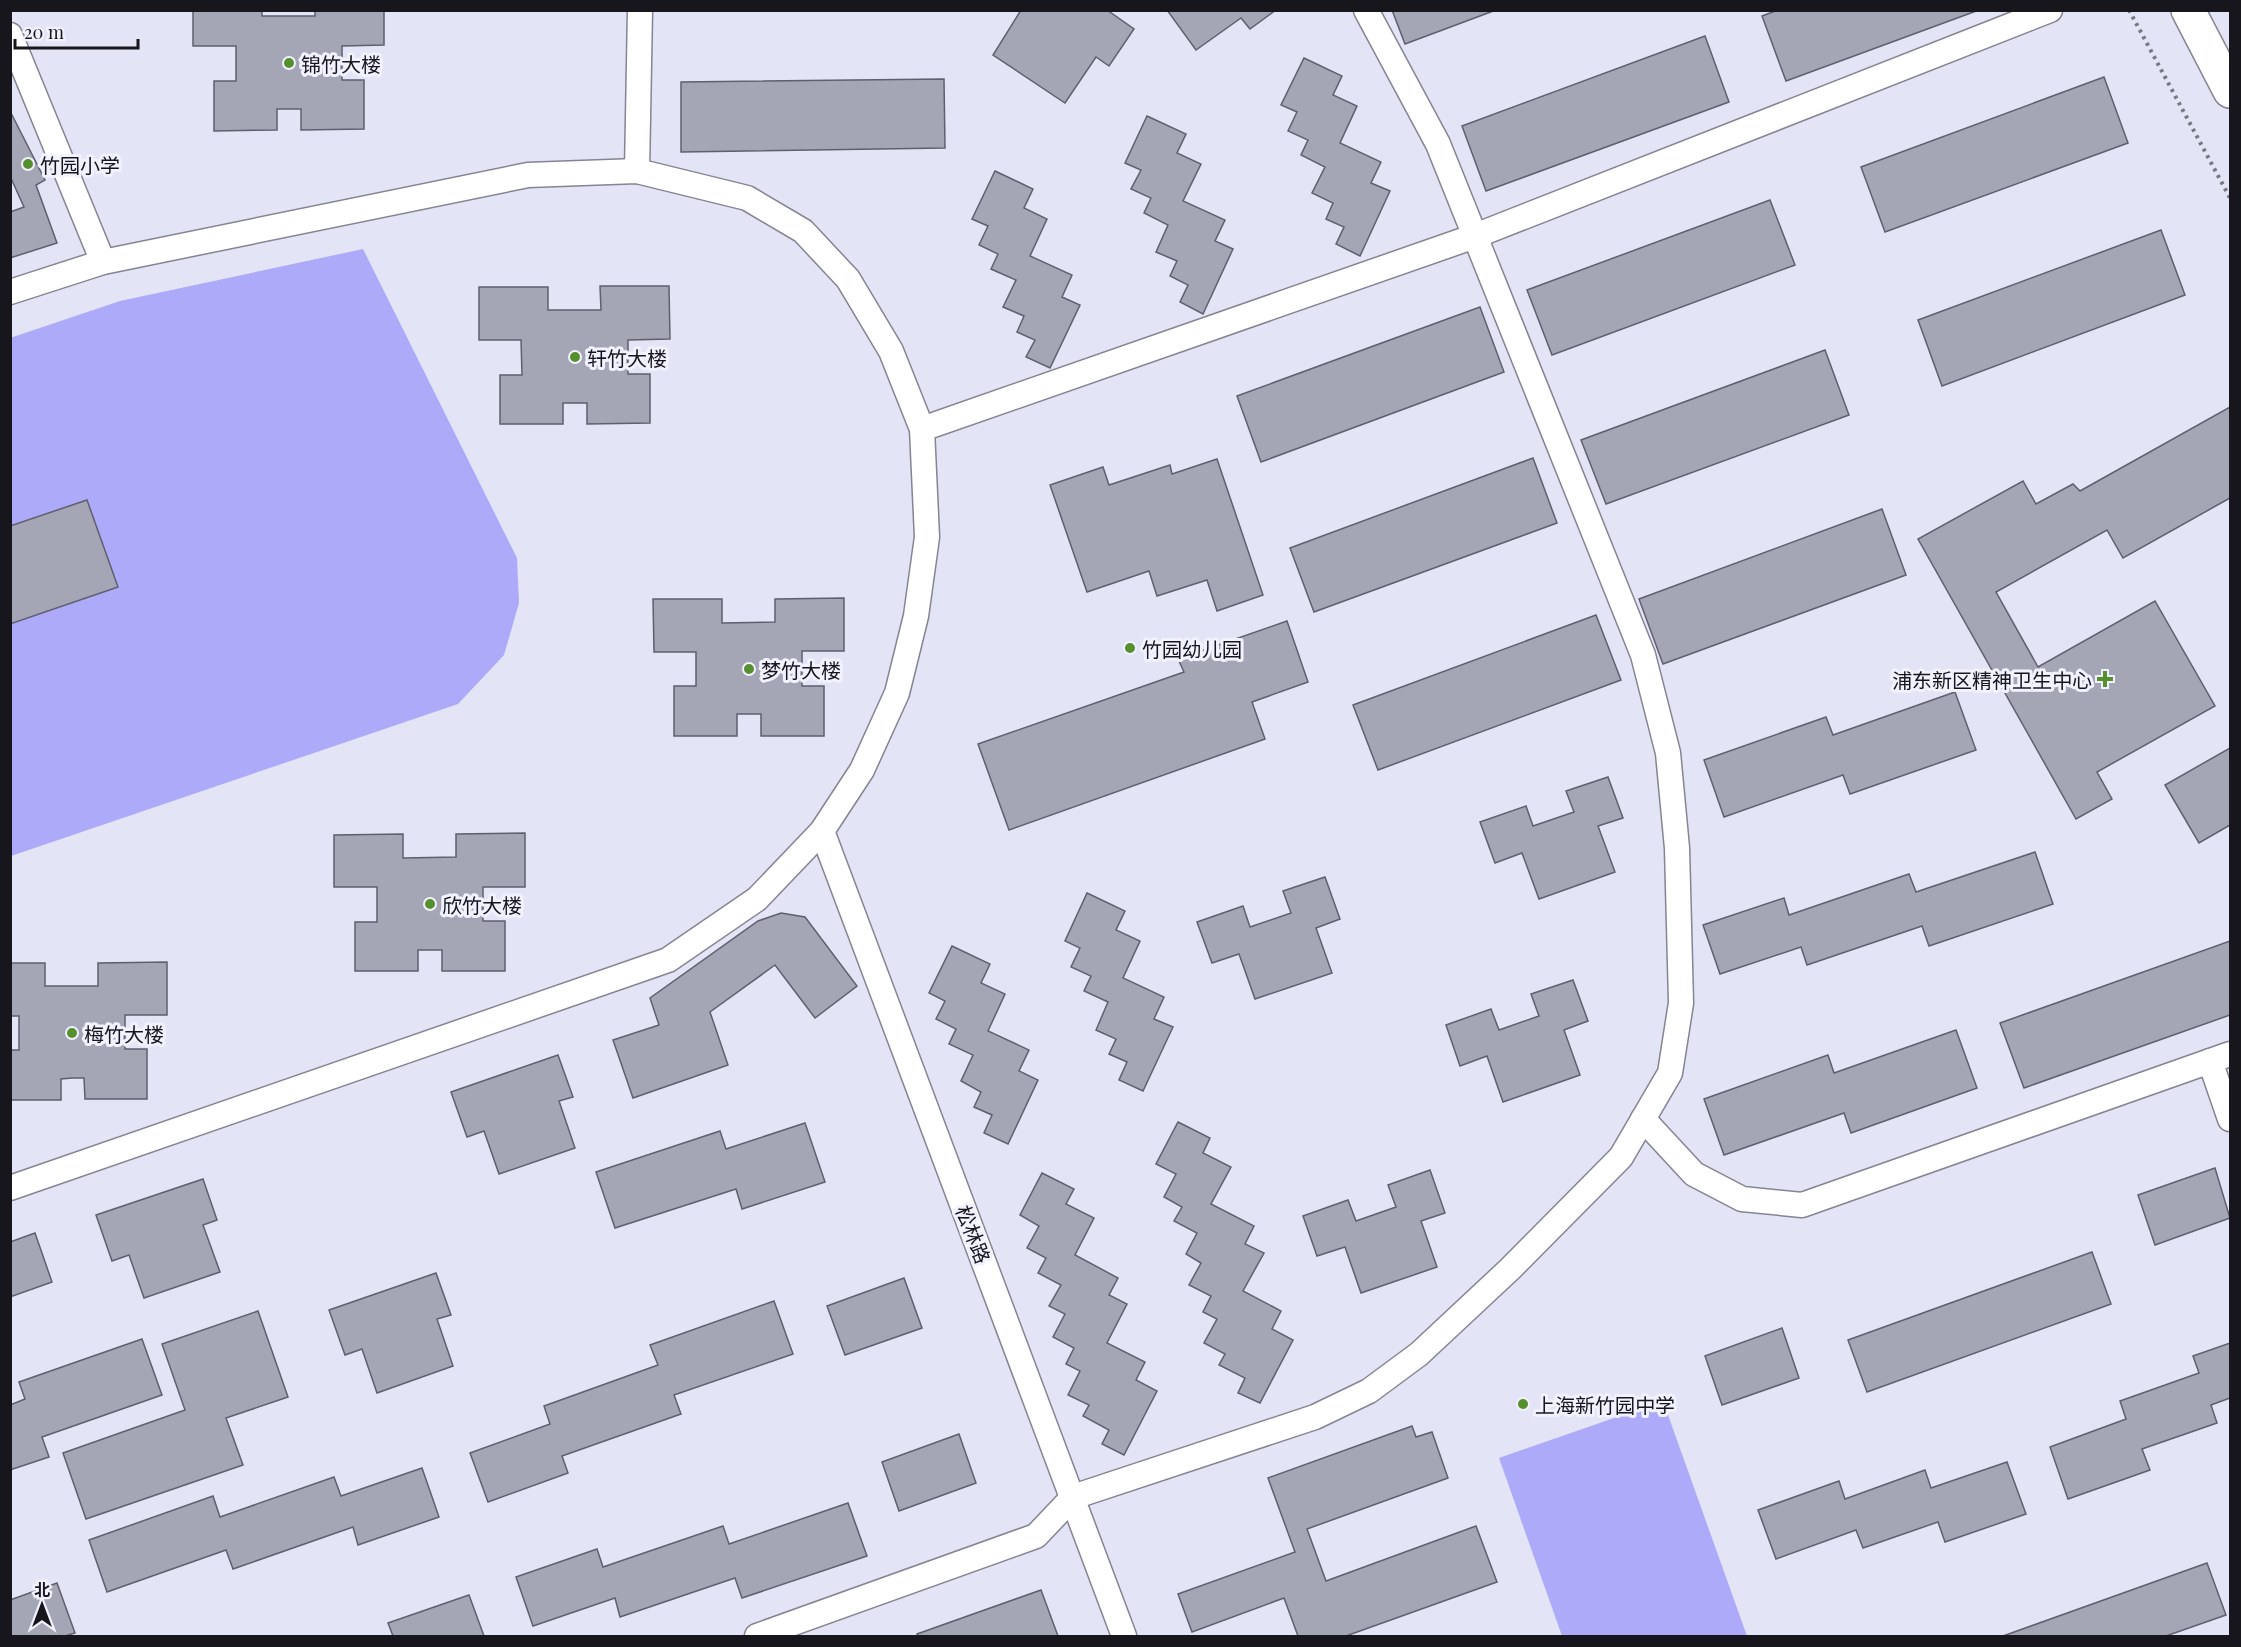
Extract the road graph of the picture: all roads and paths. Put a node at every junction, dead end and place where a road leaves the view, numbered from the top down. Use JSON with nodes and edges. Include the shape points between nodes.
{"nodes":[{"id":1,"x":640,"y":10,"type":"edge"},
{"id":2,"x":1366,"y":10,"type":"edge"},
{"id":3,"x":2050,"y":10,"type":"edge"},
{"id":4,"x":2129,"y":10,"type":"edge"},
{"id":5,"x":2188,"y":10,"type":"edge"},
{"id":6,"x":10,"y":35,"type":"edge"},
{"id":7,"x":2230,"y":91,"type":"edge"},
{"id":8,"x":637,"y":171,"type":"junction"},
{"id":9,"x":2230,"y":198,"type":"edge"},
{"id":10,"x":1474,"y":236,"type":"junction"},
{"id":11,"x":103,"y":262,"type":"junction"},
{"id":12,"x":10,"y":292,"type":"edge"},
{"id":13,"x":922,"y":429,"type":"junction"},
{"id":14,"x":822,"y":831,"type":"junction"},
{"id":15,"x":2220,"y":1057,"type":"edge"},
{"id":16,"x":1642,"y":1119,"type":"junction"},
{"id":17,"x":2230,"y":1119,"type":"edge"},
{"id":18,"x":10,"y":1188,"type":"edge"},
{"id":19,"x":1073,"y":1497,"type":"junction"},
{"id":20,"x":757,"y":1636,"type":"edge"},
{"id":21,"x":1124,"y":1636,"type":"edge"}],
"edges":[{"from":1,"to":8,"type":"lane"},
{"from":2,"to":10,"type":"lane","via":[[1438,144]]},
{"from":3,"to":10,"type":"lane"},
{"from":4,"to":9,"type":"path"},
{"from":5,"to":7,"type":"main road"},
{"from":6,"to":11,"type":"lane"},
{"from":8,"to":11,"type":"lane","via":[[528,175]]},
{"from":8,"to":13,"type":"lane","via":[[747,198],[803,231],[848,279],[891,351]]},
{"from":10,"to":13,"type":"lane"},
{"from":10,"to":16,"type":"lane","via":[[1642,655],[1668,753],[1677,848],[1681,1003],[1670,1073]]},
{"from":11,"to":12,"type":"lane"},
{"from":13,"to":14,"type":"lane","via":[[927,537],[916,616],[897,693],[862,770]]},
{"from":14,"to":18,"type":"lane","via":[[757,899],[668,960]]},
{"from":14,"to":19,"type":"lane","name":"松林路"},
{"from":15,"to":16,"type":"lane","via":[[1802,1205],[1742,1199],[1694,1174]]},
{"from":15,"to":17,"type":"lane"},
{"from":16,"to":19,"type":"lane","via":[[1621,1157],[1510,1269],[1419,1354],[1369,1391],[1315,1417]]},
{"from":19,"to":20,"type":"lane","via":[[1036,1536]]},
{"from":19,"to":21,"type":"lane","name":"松林路"}]}
